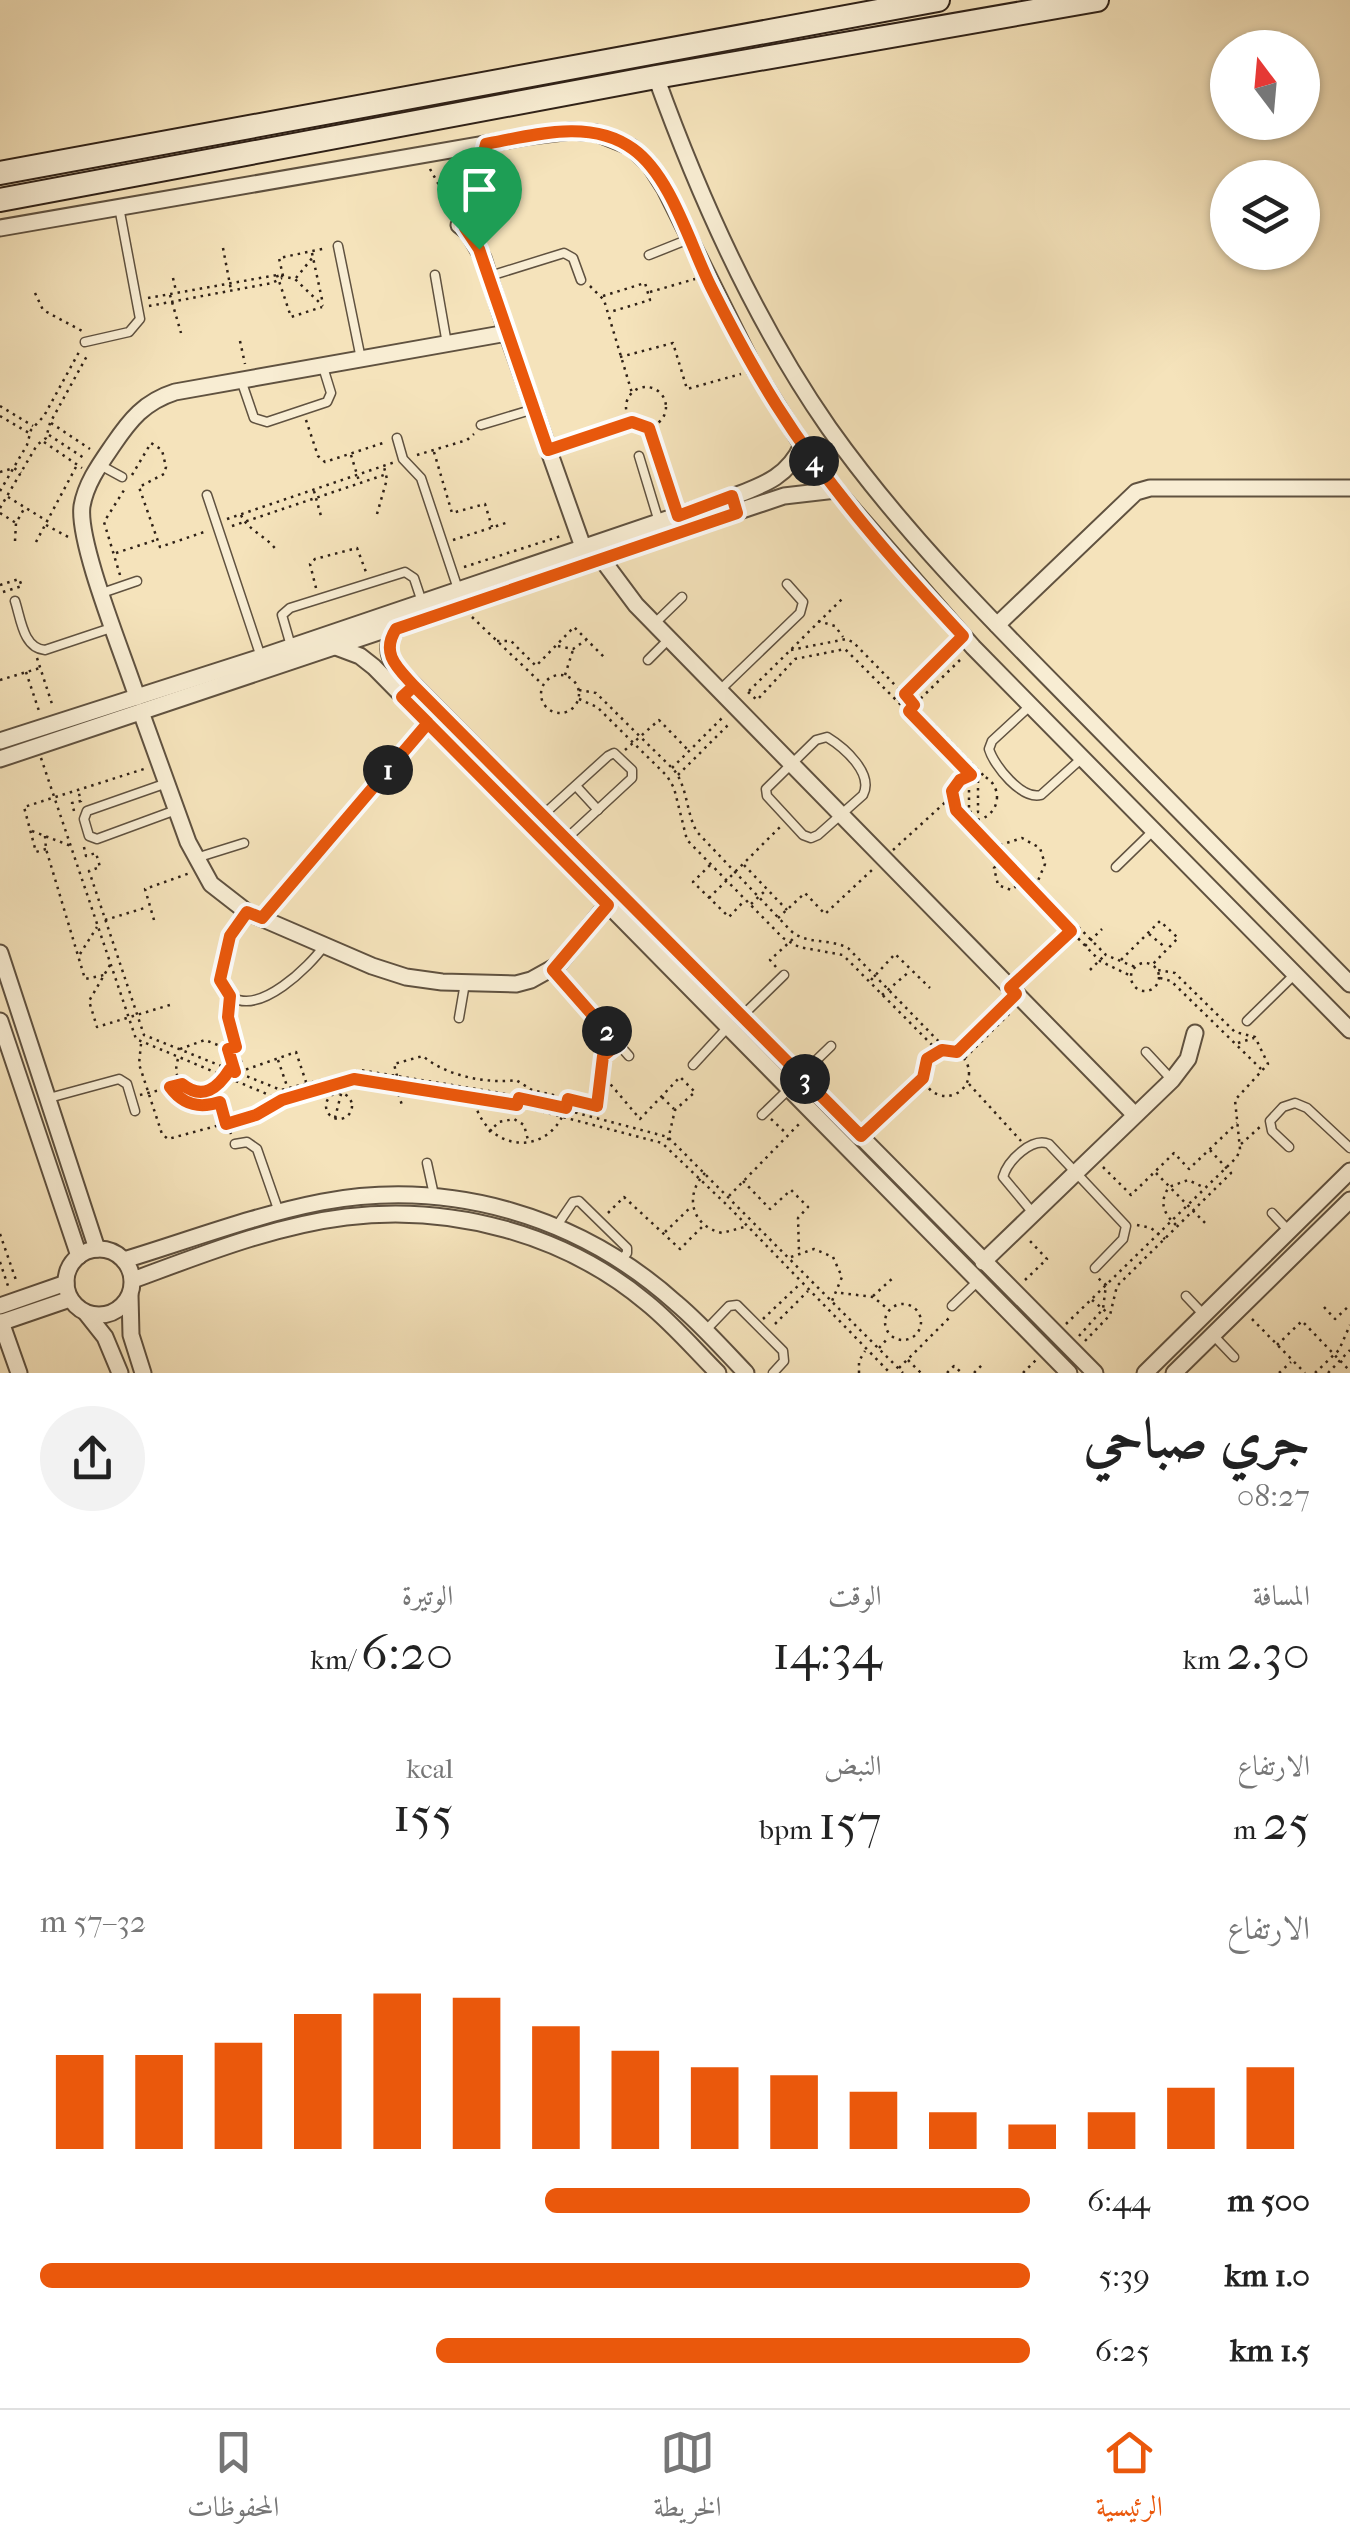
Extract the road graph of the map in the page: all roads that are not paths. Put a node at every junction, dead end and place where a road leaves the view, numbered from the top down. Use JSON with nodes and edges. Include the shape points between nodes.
{"nodes":[{"id":1,"x":938,"y":0,"type":"edge"},
{"id":2,"x":1098,"y":0,"type":"edge"},
{"id":3,"x":656,"y":77,"type":"junction"},
{"id":4,"x":142,"y":144,"type":"junction"},
{"id":5,"x":173,"y":167,"type":"junction"},
{"id":6,"x":26,"y":168,"type":"junction"},
{"id":7,"x":0,"y":173,"type":"edge"},
{"id":8,"x":693,"y":173,"type":"junction"},
{"id":9,"x":665,"y":189,"type":"junction"},
{"id":10,"x":52,"y":190,"type":"junction"},
{"id":11,"x":0,"y":200,"type":"edge"},
{"id":12,"x":119,"y":207,"type":"junction"},
{"id":13,"x":462,"y":226,"type":"road end"},
{"id":14,"x":0,"y":228,"type":"edge"},
{"id":15,"x":689,"y":239,"type":"junction"},
{"id":16,"x":338,"y":246,"type":"road end"},
{"id":17,"x":649,"y":255,"type":"dead end"},
{"id":18,"x":435,"y":275,"type":"dead end"},
{"id":19,"x":490,"y":276,"type":"junction"},
{"id":20,"x":580,"y":280,"type":"road end"},
{"id":21,"x":507,"y":333,"type":"junction"},
{"id":22,"x":85,"y":342,"type":"road end"},
{"id":23,"x":447,"y":344,"type":"junction"},
{"id":24,"x":361,"y":359,"type":"junction"},
{"id":25,"x":322,"y":366,"type":"junction"},
{"id":26,"x":244,"y":380,"type":"junction"},
{"id":27,"x":534,"y":409,"type":"junction"},
{"id":28,"x":480,"y":425,"type":"road end"},
{"id":29,"x":397,"y":438,"type":"road end"},
{"id":30,"x":802,"y":446,"type":"junction"},
{"id":31,"x":639,"y":456,"type":"dead end"},
{"id":32,"x":99,"y":467,"type":"junction"},
{"id":33,"x":122,"y":477,"type":"dead end"},
{"id":34,"x":1350,"y":488,"type":"edge"},
{"id":35,"x":836,"y":490,"type":"junction"},
{"id":36,"x":207,"y":495,"type":"dead end"},
{"id":37,"x":735,"y":505,"type":"junction"},
{"id":38,"x":659,"y":522,"type":"junction"},
{"id":39,"x":583,"y":548,"type":"junction"},
{"id":40,"x":601,"y":558,"type":"junction"},
{"id":41,"x":137,"y":581,"type":"dead end"},
{"id":42,"x":786,"y":584,"type":"dead end"},
{"id":43,"x":102,"y":593,"type":"junction"},
{"id":44,"x":682,"y":597,"type":"dead end"},
{"id":45,"x":459,"y":598,"type":"junction"},
{"id":46,"x":15,"y":601,"type":"dead end"},
{"id":47,"x":422,"y":602,"type":"junction"},
{"id":48,"x":654,"y":624,"type":"junction"},
{"id":49,"x":402,"y":625,"type":"junction"},
{"id":50,"x":996,"y":625,"type":"junction"},
{"id":51,"x":114,"y":628,"type":"junction"},
{"id":52,"x":668,"y":639,"type":"junction"},
{"id":53,"x":291,"y":647,"type":"junction"},
{"id":54,"x":336,"y":647,"type":"junction"},
{"id":55,"x":261,"y":657,"type":"junction"},
{"id":56,"x":648,"y":660,"type":"dead end"},
{"id":57,"x":719,"y":690,"type":"junction"},
{"id":58,"x":408,"y":691,"type":"junction"},
{"id":59,"x":1062,"y":692,"type":"junction"},
{"id":60,"x":139,"y":705,"type":"junction"},
{"id":61,"x":1035,"y":710,"type":"junction"},
{"id":62,"x":1,"y":751,"type":"edge"},
{"id":63,"x":1082,"y":758,"type":"junction"},
{"id":64,"x":791,"y":764,"type":"junction"},
{"id":65,"x":167,"y":784,"type":"junction"},
{"id":66,"x":576,"y":786,"type":"junction"},
{"id":67,"x":177,"y":810,"type":"junction"},
{"id":68,"x":598,"y":810,"type":"junction"},
{"id":69,"x":841,"y":815,"type":"junction"},
{"id":70,"x":543,"y":816,"type":"junction"},
{"id":71,"x":1154,"y":830,"type":"junction"},
{"id":72,"x":566,"y":839,"type":"junction"},
{"id":73,"x":244,"y":843,"type":"dead end"},
{"id":74,"x":198,"y":864,"type":"junction"},
{"id":75,"x":1116,"y":867,"type":"dead end"},
{"id":76,"x":608,"y":905,"type":"junction"},
{"id":77,"x":255,"y":915,"type":"junction"},
{"id":78,"x":324,"y":946,"type":"junction"},
{"id":79,"x":0,"y":953,"type":"edge"},
{"id":80,"x":553,"y":970,"type":"junction"},
{"id":81,"x":1295,"y":974,"type":"junction"},
{"id":82,"x":784,"y":975,"type":"road end"},
{"id":83,"x":464,"y":983,"type":"junction"},
{"id":84,"x":1350,"y":984,"type":"edge"},
{"id":85,"x":742,"y":1016,"type":"junction"},
{"id":86,"x":459,"y":1018,"type":"dead end"},
{"id":87,"x":0,"y":1022,"type":"edge"},
{"id":88,"x":1247,"y":1022,"type":"dead end"},
{"id":89,"x":728,"y":1027,"type":"junction"},
{"id":90,"x":1350,"y":1030,"type":"edge"},
{"id":91,"x":1195,"y":1033,"type":"dead end"},
{"id":92,"x":831,"y":1046,"type":"dead end"},
{"id":93,"x":1146,"y":1052,"type":"dead end"},
{"id":94,"x":628,"y":1056,"type":"dead end"},
{"id":95,"x":692,"y":1065,"type":"dead end"},
{"id":96,"x":801,"y":1076,"type":"junction"},
{"id":97,"x":1172,"y":1080,"type":"junction"},
{"id":98,"x":789,"y":1089,"type":"junction"},
{"id":99,"x":48,"y":1098,"type":"junction"},
{"id":100,"x":135,"y":1111,"type":"dead end"},
{"id":101,"x":763,"y":1114,"type":"road end"},
{"id":102,"x":1135,"y":1115,"type":"junction"},
{"id":103,"x":237,"y":1144,"type":"road end"},
{"id":104,"x":1289,"y":1147,"type":"dead end"},
{"id":105,"x":1350,"y":1148,"type":"edge"},
{"id":106,"x":427,"y":1163,"type":"dead end"},
{"id":107,"x":1350,"y":1171,"type":"edge"},
{"id":108,"x":1075,"y":1173,"type":"junction"},
{"id":109,"x":434,"y":1195,"type":"junction"},
{"id":110,"x":1350,"y":1200,"type":"edge"},
{"id":111,"x":279,"y":1212,"type":"junction"},
{"id":112,"x":1033,"y":1213,"type":"junction"},
{"id":113,"x":1272,"y":1214,"type":"dead end"},
{"id":114,"x":556,"y":1227,"type":"junction"},
{"id":115,"x":1289,"y":1231,"type":"junction"},
{"id":116,"x":97,"y":1249,"type":"junction"},
{"id":117,"x":79,"y":1256,"type":"junction"},
{"id":118,"x":124,"y":1260,"type":"junction"},
{"id":119,"x":620,"y":1261,"type":"junction"},
{"id":120,"x":982,"y":1262,"type":"junction"},
{"id":121,"x":1095,"y":1268,"type":"dead end"},
{"id":122,"x":978,"y":1281,"type":"junction"},
{"id":123,"x":131,"y":1288,"type":"junction"},
{"id":124,"x":68,"y":1291,"type":"junction"},
{"id":125,"x":1186,"y":1296,"type":"dead end"},
{"id":126,"x":12,"y":1302,"type":"edge"},
{"id":127,"x":952,"y":1306,"type":"road end"},
{"id":128,"x":86,"y":1313,"type":"junction"},
{"id":129,"x":1204,"y":1315,"type":"junction"},
{"id":130,"x":1,"y":1322,"type":"edge"},
{"id":131,"x":704,"y":1331,"type":"junction"},
{"id":132,"x":1212,"y":1335,"type":"junction"},
{"id":133,"x":1234,"y":1357,"type":"dead end"},
{"id":134,"x":1069,"y":1366,"type":"edge"},
{"id":135,"x":740,"y":1371,"type":"edge"},
{"id":136,"x":19,"y":1373,"type":"edge"},
{"id":137,"x":120,"y":1373,"type":"edge"},
{"id":138,"x":143,"y":1373,"type":"edge"},
{"id":139,"x":718,"y":1373,"type":"edge"},
{"id":140,"x":773,"y":1373,"type":"edge"},
{"id":141,"x":1095,"y":1373,"type":"edge"},
{"id":142,"x":1145,"y":1373,"type":"edge"},
{"id":143,"x":1174,"y":1373,"type":"edge"}],
"edges":[{"from":1,"to":4,"type":"street"},
{"from":2,"to":3,"type":"street"},
{"from":3,"to":5,"type":"street"},
{"from":3,"to":8,"type":"street"},
{"from":4,"to":5,"type":"street","via":[[142,161]]},
{"from":4,"to":6,"type":"street"},
{"from":5,"to":10,"type":"street"},
{"from":6,"to":7,"type":"street"},
{"from":6,"to":10,"type":"street","via":[[54,173]]},
{"from":8,"to":9,"type":"street"},
{"from":8,"to":50,"type":"street","via":[[758,309],[829,427]]},
{"from":9,"to":12,"type":"street","via":[[641,155],[608,136],[571,131]]},
{"from":9,"to":15,"type":"street"},
{"from":10,"to":11,"type":"street"},
{"from":12,"to":14,"type":"street"},
{"from":12,"to":22,"type":"lane","via":[[139,323]]},
{"from":13,"to":19,"type":"street"},
{"from":15,"to":17,"type":"lane"},
{"from":15,"to":30,"type":"street"},
{"from":16,"to":24,"type":"lane"},
{"from":18,"to":23,"type":"lane"},
{"from":19,"to":20,"type":"lane","via":[[564,253],[573,258]]},
{"from":19,"to":21,"type":"street"},
{"from":21,"to":23,"type":"street"},
{"from":21,"to":27,"type":"street"},
{"from":23,"to":24,"type":"street"},
{"from":24,"to":25,"type":"street"},
{"from":25,"to":26,"type":"street"},
{"from":25,"to":26,"type":"lane","via":[[329,400],[267,422],[257,420]]},
{"from":26,"to":32,"type":"street","via":[[174,392],[148,404]]},
{"from":27,"to":28,"type":"lane"},
{"from":27,"to":39,"type":"street"},
{"from":29,"to":45,"type":"lane","via":[[403,460],[421,478]]},
{"from":30,"to":35,"type":"street"},
{"from":30,"to":37,"type":"street","via":[[780,476]]},
{"from":31,"to":38,"type":"lane"},
{"from":32,"to":33,"type":"lane"},
{"from":32,"to":43,"type":"street","via":[[81,515]]},
{"from":34,"to":50,"type":"street","via":[[1136,492]]},
{"from":35,"to":37,"type":"street"},
{"from":35,"to":61,"type":"street"},
{"from":36,"to":55,"type":"lane"},
{"from":37,"to":38,"type":"street"},
{"from":37,"to":40,"type":"street"},
{"from":38,"to":39,"type":"street"},
{"from":39,"to":45,"type":"street","via":[[481,571]]},
{"from":40,"to":45,"type":"street"},
{"from":40,"to":48,"type":"street"},
{"from":41,"to":43,"type":"lane"},
{"from":42,"to":57,"type":"lane","via":[[802,609]]},
{"from":43,"to":51,"type":"street"},
{"from":44,"to":48,"type":"lane"},
{"from":45,"to":47,"type":"street"},
{"from":45,"to":49,"type":"street"},
{"from":46,"to":51,"type":"lane","via":[[33,647],[45,650]]},
{"from":47,"to":53,"type":"street"},
{"from":47,"to":53,"type":"lane","via":[[409,573],[320,599],[284,612]]},
{"from":48,"to":52,"type":"street"},
{"from":49,"to":54,"type":"street"},
{"from":49,"to":58,"type":"street","via":[[392,635],[389,654]]},
{"from":50,"to":59,"type":"street"},
{"from":51,"to":60,"type":"street"},
{"from":52,"to":56,"type":"lane"},
{"from":52,"to":57,"type":"street"},
{"from":53,"to":55,"type":"street"},
{"from":54,"to":58,"type":"street"},
{"from":54,"to":60,"type":"street"},
{"from":55,"to":60,"type":"street"},
{"from":57,"to":64,"type":"street"},
{"from":58,"to":70,"type":"street"},
{"from":58,"to":76,"type":"street","via":[[428,723]]},
{"from":59,"to":61,"type":"street"},
{"from":59,"to":84,"type":"street"},
{"from":60,"to":62,"type":"street","via":[[37,746]]},
{"from":60,"to":62,"type":"street","via":[[51,725]]},
{"from":60,"to":65,"type":"street"},
{"from":61,"to":63,"type":"street"},
{"from":61,"to":63,"type":"lane","via":[[989,749],[1025,794],[1041,795]]},
{"from":63,"to":71,"type":"street"},
{"from":64,"to":69,"type":"street"},
{"from":64,"to":69,"type":"lane","via":[[766,792],[803,835],[818,835]]},
{"from":64,"to":69,"type":"lane","via":[[819,738],[834,741],[867,782]]},
{"from":65,"to":67,"type":"street"},
{"from":65,"to":67,"type":"lane","via":[[88,810],[90,836],[97,840]]},
{"from":66,"to":68,"type":"lane"},
{"from":66,"to":68,"type":"lane","via":[[610,754],[620,756],[632,778]]},
{"from":66,"to":70,"type":"lane"},
{"from":67,"to":74,"type":"street"},
{"from":68,"to":72,"type":"lane"},
{"from":69,"to":102,"type":"street"},
{"from":70,"to":72,"type":"street"},
{"from":71,"to":75,"type":"lane"},
{"from":71,"to":81,"type":"street"},
{"from":72,"to":85,"type":"street"},
{"from":73,"to":74,"type":"lane"},
{"from":74,"to":77,"type":"street","via":[[222,895]]},
{"from":76,"to":80,"type":"street"},
{"from":76,"to":89,"type":"street"},
{"from":77,"to":78,"type":"street"},
{"from":77,"to":78,"type":"lane","via":[[230,936],[220,975],[230,996],[249,1001],[284,985]]},
{"from":78,"to":83,"type":"street","via":[[389,972]]},
{"from":79,"to":99,"type":"street"},
{"from":80,"to":83,"type":"street","via":[[516,984]]},
{"from":80,"to":94,"type":"lane"},
{"from":81,"to":88,"type":"lane"},
{"from":81,"to":90,"type":"street"},
{"from":82,"to":85,"type":"lane"},
{"from":83,"to":86,"type":"lane"},
{"from":85,"to":96,"type":"street"},
{"from":87,"to":117,"type":"street"},
{"from":89,"to":95,"type":"lane"},
{"from":89,"to":98,"type":"street"},
{"from":91,"to":97,"type":"street","via":[[1188,1059]]},
{"from":92,"to":96,"type":"lane"},
{"from":93,"to":97,"type":"lane"},
{"from":96,"to":120,"type":"street"},
{"from":97,"to":102,"type":"street"},
{"from":98,"to":101,"type":"lane"},
{"from":98,"to":122,"type":"street"},
{"from":99,"to":100,"type":"lane","via":[[116,1079],[125,1082]]},
{"from":99,"to":116,"type":"street"},
{"from":102,"to":108,"type":"street"},
{"from":103,"to":111,"type":"lane","via":[[257,1150]]},
{"from":104,"to":105,"type":"lane","via":[[1272,1131],[1271,1118],[1286,1104],[1300,1104]]},
{"from":106,"to":109,"type":"lane"},
{"from":107,"to":115,"type":"street"},
{"from":108,"to":112,"type":"street"},
{"from":108,"to":112,"type":"lane","via":[[1038,1141],[1006,1168],[1003,1177]]},
{"from":108,"to":121,"type":"lane","via":[[1126,1226],[1126,1236]]},
{"from":109,"to":111,"type":"street","via":[[367,1196]]},
{"from":109,"to":114,"type":"street","via":[[500,1206]]},
{"from":110,"to":132,"type":"street"},
{"from":111,"to":118,"type":"street"},
{"from":112,"to":120,"type":"street"},
{"from":113,"to":115,"type":"lane"},
{"from":114,"to":119,"type":"street"},
{"from":114,"to":119,"type":"lane","via":[[576,1200],[626,1248]]},
{"from":115,"to":129,"type":"street"},
{"from":116,"to":117,"type":"street"},
{"from":116,"to":118,"type":"street"},
{"from":117,"to":124,"type":"street","via":[[69,1268]]},
{"from":118,"to":123,"type":"street"},
{"from":119,"to":131,"type":"street"},
{"from":120,"to":134,"type":"street","via":[[1055,1335]]},
{"from":122,"to":127,"type":"lane"},
{"from":122,"to":134,"type":"street"},
{"from":123,"to":128,"type":"street","via":[[121,1307]]},
{"from":123,"to":138,"type":"street","via":[[131,1335]]},
{"from":123,"to":139,"type":"street","via":[[265,1236],[321,1222],[390,1214],[464,1220],[548,1242],[590,1264],[649,1304]]},
{"from":124,"to":126,"type":"street"},
{"from":124,"to":128,"type":"street"},
{"from":124,"to":130,"type":"street"},
{"from":125,"to":129,"type":"lane"},
{"from":128,"to":137,"type":"street"},
{"from":129,"to":142,"type":"street"},
{"from":130,"to":136,"type":"street"},
{"from":131,"to":135,"type":"street"},
{"from":131,"to":140,"type":"lane","via":[[734,1304],[784,1354]]},
{"from":132,"to":133,"type":"lane"},
{"from":132,"to":143,"type":"street"},
{"from":134,"to":141,"type":"street"}]}
